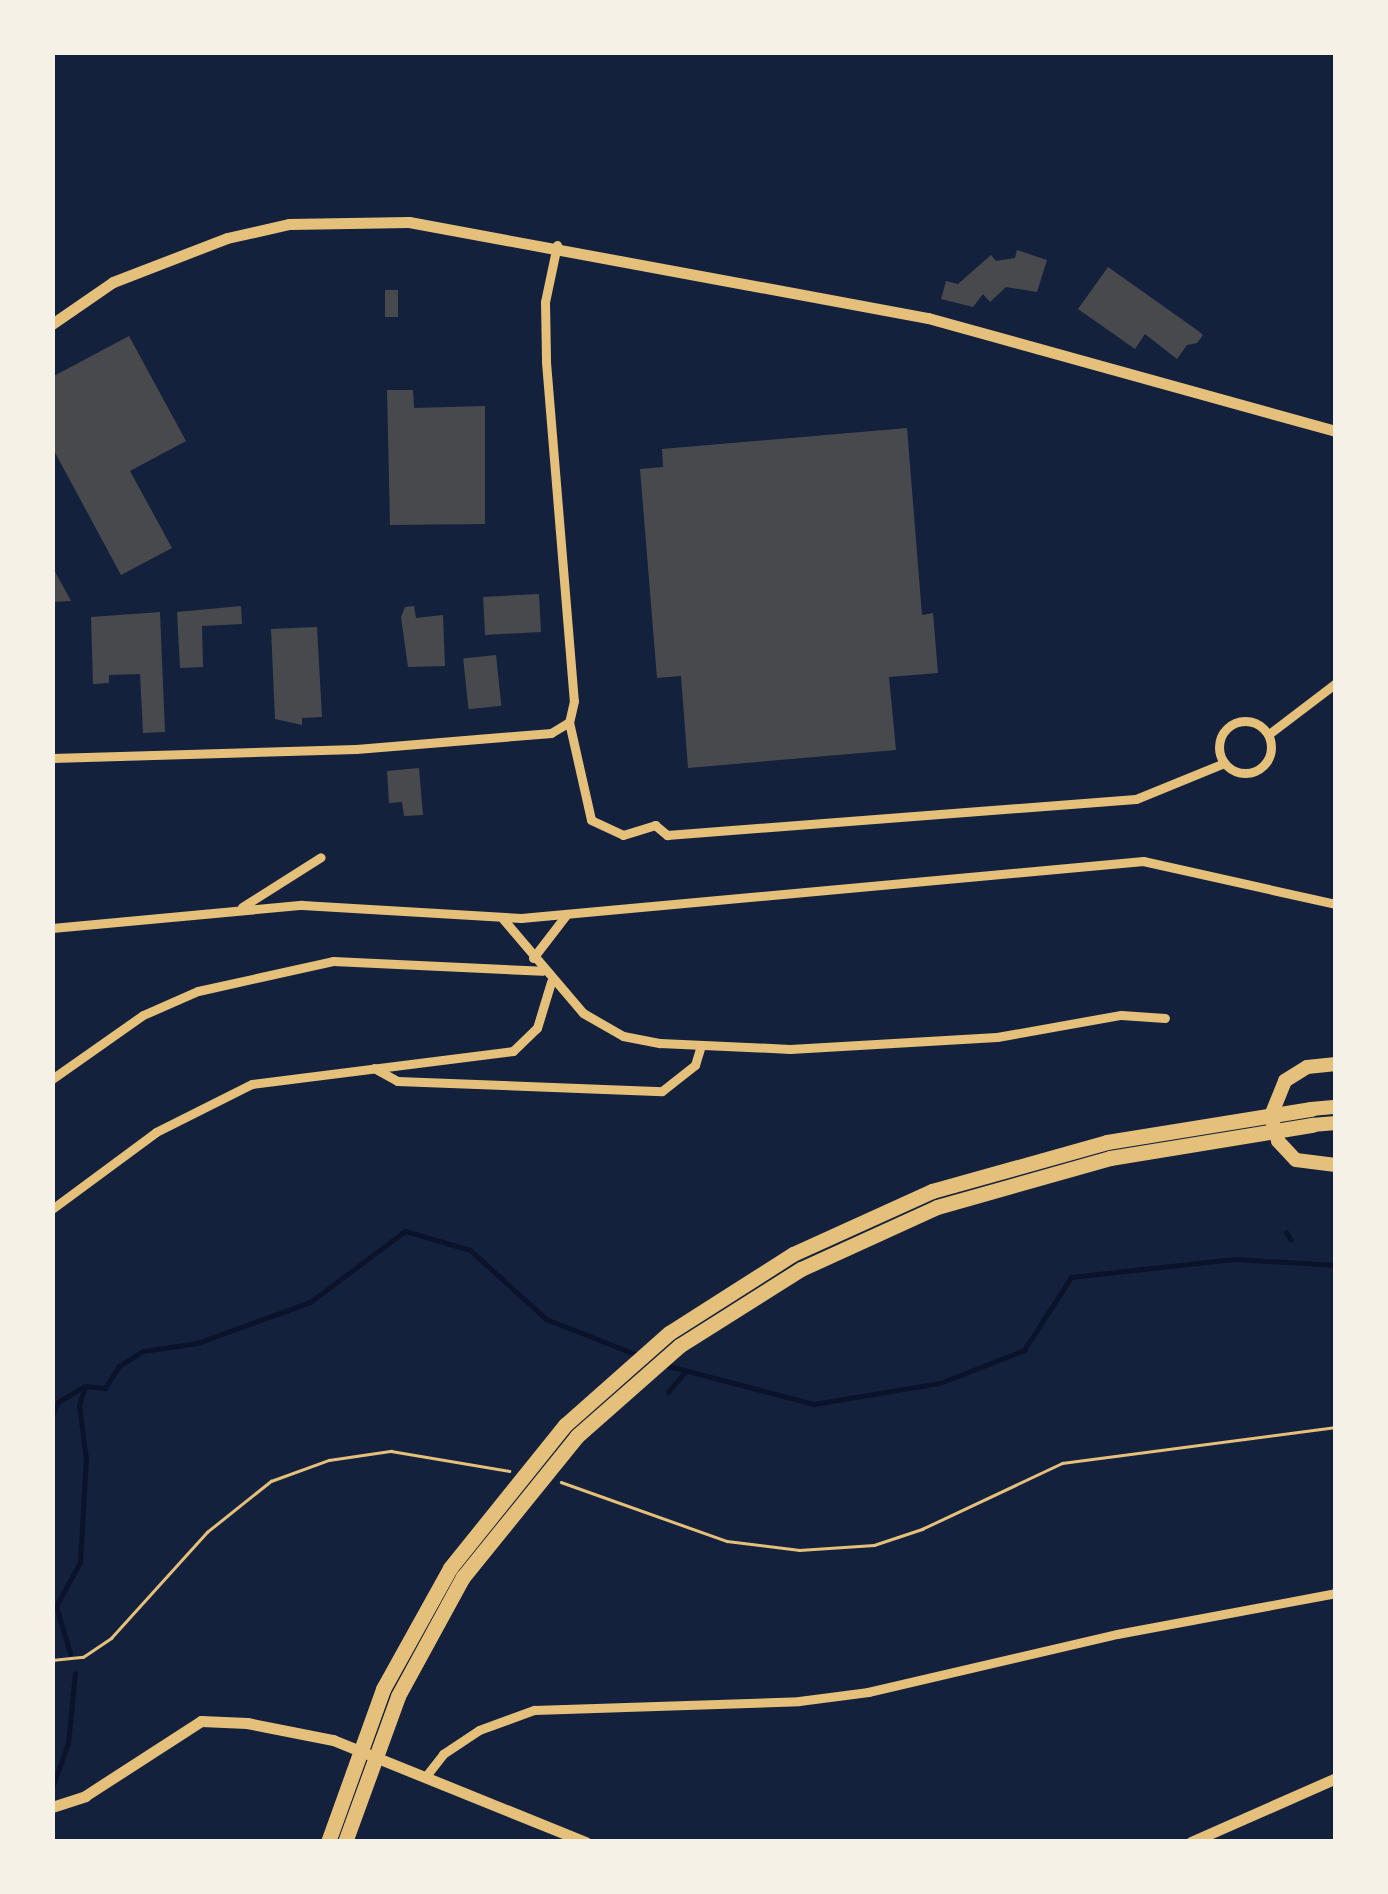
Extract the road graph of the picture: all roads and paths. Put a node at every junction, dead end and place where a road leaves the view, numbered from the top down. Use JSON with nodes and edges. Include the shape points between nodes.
{"nodes":[{"id":1,"x":557,"y":245,"type":"junction"},
{"id":2,"x":52,"y":324,"type":"edge"},
{"id":3,"x":1336,"y":431,"type":"edge"},
{"id":4,"x":1336,"y":683,"type":"edge"},
{"id":5,"x":568,"y":722,"type":"junction"},
{"id":6,"x":1269,"y":734,"type":"junction"},
{"id":7,"x":52,"y":758,"type":"edge"},
{"id":8,"x":1224,"y":764,"type":"junction"},
{"id":9,"x":321,"y":857,"type":"dead end"},
{"id":10,"x":1336,"y":904,"type":"edge"},
{"id":11,"x":240,"y":908,"type":"junction"},
{"id":12,"x":566,"y":915,"type":"junction"},
{"id":13,"x":503,"y":919,"type":"junction"},
{"id":14,"x":52,"y":928,"type":"edge"},
{"id":15,"x":533,"y":958,"type":"junction"},
{"id":16,"x":542,"y":971,"type":"junction"},
{"id":17,"x":551,"y":982,"type":"junction"},
{"id":18,"x":1165,"y":1018,"type":"dead end"},
{"id":19,"x":700,"y":1049,"type":"junction"},
{"id":20,"x":1336,"y":1064,"type":"edge"},
{"id":21,"x":372,"y":1067,"type":"junction"},
{"id":22,"x":52,"y":1078,"type":"edge"},
{"id":23,"x":1336,"y":1107,"type":"edge"},
{"id":24,"x":1311,"y":1117,"type":"junction"},
{"id":25,"x":1336,"y":1124,"type":"edge"},
{"id":26,"x":1336,"y":1165,"type":"edge"},
{"id":27,"x":52,"y":1209,"type":"edge"},
{"id":28,"x":1336,"y":1427,"type":"edge"},
{"id":29,"x":510,"y":1471,"type":"dead end"},
{"id":30,"x":549,"y":1478,"type":"dead end"},
{"id":31,"x":1336,"y":1593,"type":"edge"},
{"id":32,"x":52,"y":1660,"type":"edge"},
{"id":33,"x":426,"y":1776,"type":"junction"},
{"id":34,"x":1336,"y":1778,"type":"edge"},
{"id":35,"x":52,"y":1807,"type":"edge"},
{"id":36,"x":328,"y":1842,"type":"edge"},
{"id":37,"x":345,"y":1842,"type":"edge"},
{"id":38,"x":586,"y":1842,"type":"edge"},
{"id":39,"x":1191,"y":1842,"type":"edge"}],
"edges":[{"from":1,"to":2,"type":"street","via":[[409,222],[289,224],[162,259],[113,282]]},
{"from":1,"to":3,"type":"street","via":[[928,318]]},
{"from":1,"to":5,"type":"street","via":[[544,302],[574,701]]},
{"from":4,"to":6,"type":"street"},
{"from":5,"to":7,"type":"street","via":[[551,733],[356,749]]},
{"from":5,"to":8,"type":"street","via":[[591,820],[623,834],[655,825],[666,835],[1136,799]]},
{"from":6,"to":8,"type":"street","via":[[1262,767],[1238,773]]},
{"from":6,"to":8,"type":"street","via":[[1253,722],[1229,726],[1218,748]]},
{"from":9,"to":11,"type":"street"},
{"from":10,"to":12,"type":"street","via":[[1143,861]]},
{"from":11,"to":13,"type":"street","via":[[302,905]]},
{"from":11,"to":14,"type":"street"},
{"from":12,"to":13,"type":"street"},
{"from":12,"to":15,"type":"street"},
{"from":13,"to":15,"type":"street"},
{"from":15,"to":16,"type":"street"},
{"from":16,"to":17,"type":"street"},
{"from":16,"to":22,"type":"street","via":[[333,961],[198,990],[142,1015]]},
{"from":17,"to":19,"type":"street","via":[[582,1013],[624,1036]]},
{"from":17,"to":21,"type":"street","via":[[537,1028],[513,1051]]},
{"from":18,"to":19,"type":"street","via":[[1122,1015],[997,1037]]},
{"from":19,"to":21,"type":"street","via":[[696,1065],[662,1092],[396,1081]]},
{"from":20,"to":26,"type":"main road","via":[[1307,1067],[1285,1080],[1271,1116],[1278,1141],[1296,1160]]},
{"from":21,"to":27,"type":"street","via":[[252,1084],[140,1142]]},
{"from":23,"to":24,"type":"main road"},
{"from":24,"to":25,"type":"main road"},
{"from":24,"to":36,"type":"highway","via":[[1106,1142],[932,1192],[793,1254],[669,1333],[534,1458],[450,1568],[382,1689]]},
{"from":24,"to":37,"type":"highway","via":[[1110,1158],[937,1207],[801,1268],[679,1346],[577,1436],[464,1577],[398,1696]]},
{"from":28,"to":30,"type":"path","via":[[1062,1463],[922,1529],[874,1544],[799,1550],[727,1541]]},
{"from":29,"to":32,"type":"path","via":[[391,1452],[329,1460],[271,1482],[208,1532],[112,1638],[82,1657]]},
{"from":31,"to":33,"type":"street","via":[[1118,1634],[868,1692],[800,1701],[534,1710],[479,1730],[443,1754]]},
{"from":33,"to":35,"type":"street","via":[[333,1740],[200,1721],[85,1796]]},
{"from":33,"to":38,"type":"street"},
{"from":34,"to":39,"type":"street"}]}
